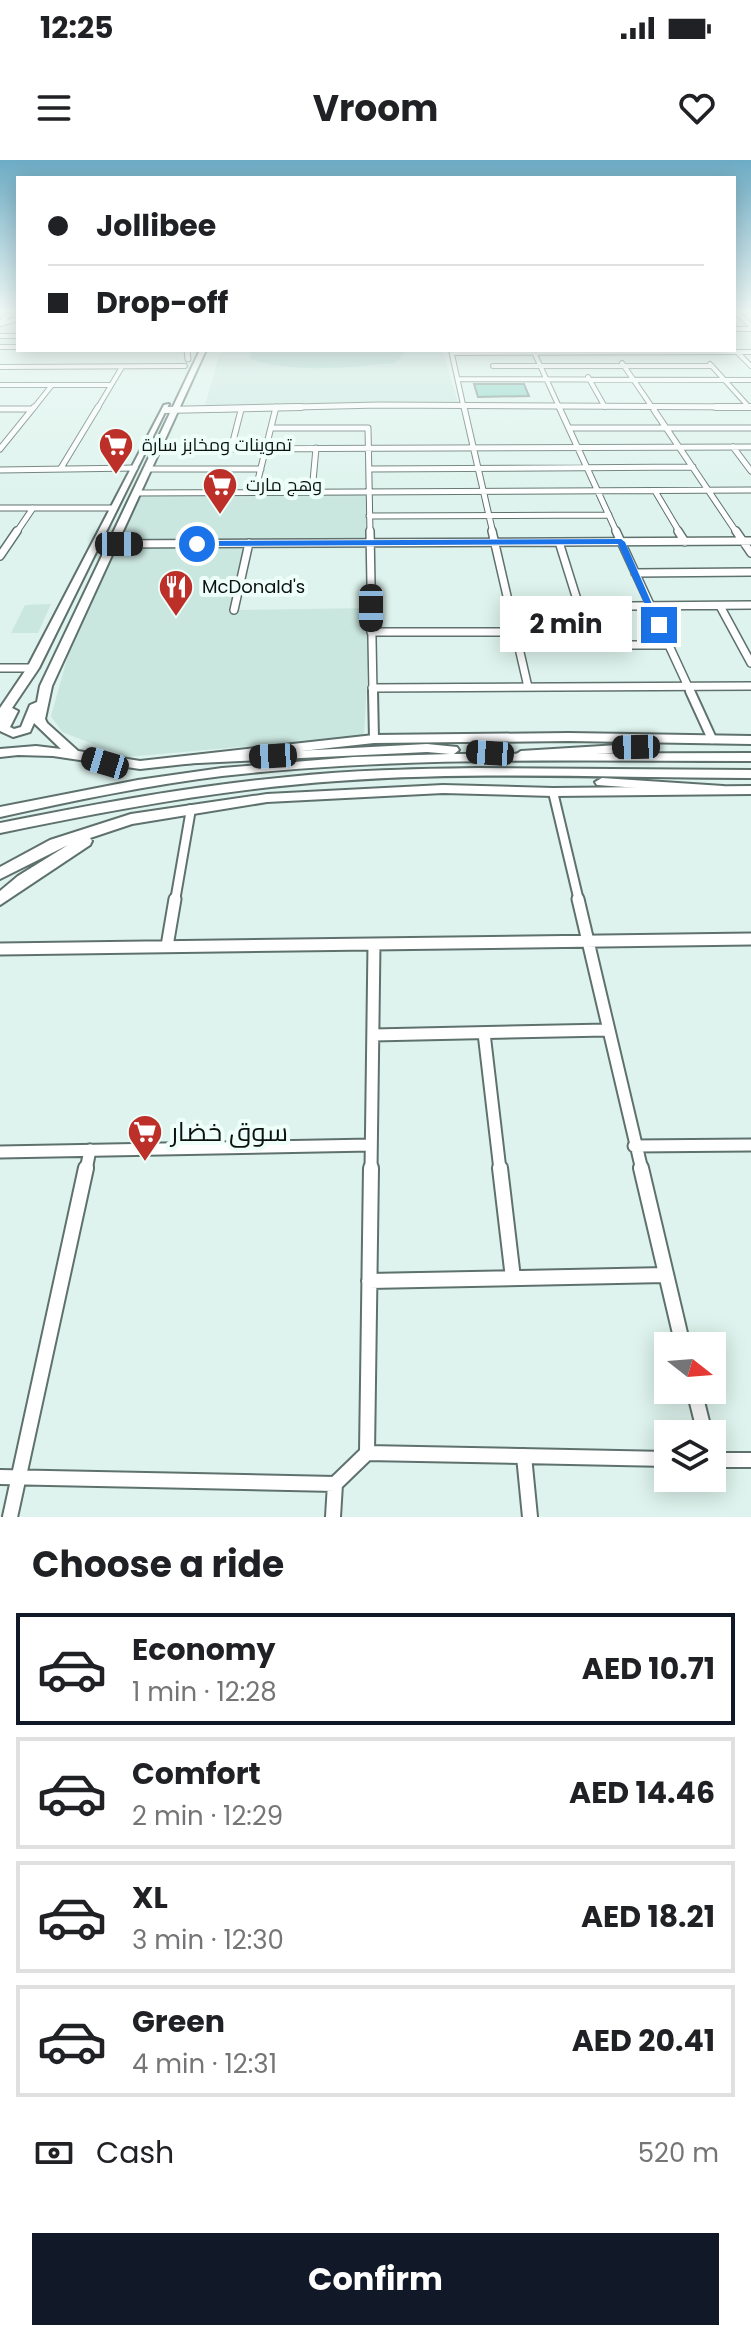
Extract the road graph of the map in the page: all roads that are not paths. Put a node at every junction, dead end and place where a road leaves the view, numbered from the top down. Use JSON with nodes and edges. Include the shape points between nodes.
{"nodes":[{"id":1,"x":117,"y":375,"type":"edge"},
{"id":2,"x":185,"y":375,"type":"edge"},
{"id":3,"x":185,"y":375,"type":"edge"},
{"id":4,"x":457,"y":375,"type":"edge"},
{"id":5,"x":544,"y":375,"type":"edge"},
{"id":6,"x":587,"y":375,"type":"edge"},
{"id":7,"x":630,"y":375,"type":"edge"},
{"id":8,"x":720,"y":375,"type":"edge"},
{"id":9,"x":458,"y":379,"type":"junction"},
{"id":10,"x":546,"y":380,"type":"junction"},
{"id":11,"x":589,"y":380,"type":"junction"},
{"id":12,"x":633,"y":380,"type":"junction"},
{"id":13,"x":724,"y":380,"type":"junction"},
{"id":14,"x":751,"y":380,"type":"edge"},
{"id":15,"x":0,"y":385,"type":"edge"},
{"id":16,"x":52,"y":385,"type":"junction"},
{"id":17,"x":111,"y":385,"type":"junction"},
{"id":18,"x":463,"y":407,"type":"junction"},
{"id":19,"x":605,"y":407,"type":"junction"},
{"id":20,"x":276,"y":408,"type":"junction"},
{"id":21,"x":750,"y":408,"type":"edge"},
{"id":22,"x":0,"y":409,"type":"edge"},
{"id":23,"x":32,"y":409,"type":"junction"},
{"id":24,"x":171,"y":409,"type":"junction"},
{"id":25,"x":560,"y":409,"type":"junction"},
{"id":26,"x":653,"y":409,"type":"junction"},
{"id":27,"x":241,"y":410,"type":"junction"},
{"id":28,"x":271,"y":428,"type":"junction"},
{"id":29,"x":569,"y":428,"type":"junction"},
{"id":30,"x":666,"y":428,"type":"junction"},
{"id":31,"x":751,"y":428,"type":"edge"},
{"id":32,"x":1,"y":445,"type":"edge"},
{"id":33,"x":578,"y":447,"type":"junction"},
{"id":34,"x":679,"y":447,"type":"junction"},
{"id":35,"x":733,"y":447,"type":"junction"},
{"id":36,"x":751,"y":447,"type":"edge"},
{"id":37,"x":266,"y":448,"type":"junction"},
{"id":38,"x":316,"y":448,"type":"junction"},
{"id":39,"x":368,"y":448,"type":"junction"},
{"id":40,"x":473,"y":448,"type":"junction"},
{"id":41,"x":158,"y":449,"type":"junction"},
{"id":42,"x":231,"y":449,"type":"junction"},
{"id":43,"x":693,"y":467,"type":"junction"},
{"id":44,"x":61,"y":468,"type":"junction"},
{"id":45,"x":135,"y":468,"type":"junction"},
{"id":46,"x":478,"y":468,"type":"junction"},
{"id":47,"x":587,"y":468,"type":"junction"},
{"id":48,"x":148,"y":469,"type":"junction"},
{"id":49,"x":261,"y":469,"type":"junction"},
{"id":50,"x":369,"y":469,"type":"junction"},
{"id":51,"x":0,"y":470,"type":"edge"},
{"id":52,"x":751,"y":471,"type":"edge"},
{"id":53,"x":751,"y":490,"type":"edge"},
{"id":54,"x":483,"y":491,"type":"junction"},
{"id":55,"x":598,"y":491,"type":"junction"},
{"id":56,"x":655,"y":491,"type":"junction"},
{"id":57,"x":709,"y":491,"type":"junction"},
{"id":58,"x":255,"y":492,"type":"junction"},
{"id":59,"x":312,"y":492,"type":"junction"},
{"id":60,"x":369,"y":492,"type":"junction"},
{"id":61,"x":136,"y":493,"type":"junction"},
{"id":62,"x":0,"y":508,"type":"edge"},
{"id":63,"x":33,"y":508,"type":"junction"},
{"id":64,"x":113,"y":508,"type":"junction"},
{"id":65,"x":489,"y":515,"type":"junction"},
{"id":66,"x":609,"y":515,"type":"junction"},
{"id":67,"x":369,"y":516,"type":"junction"},
{"id":68,"x":747,"y":541,"type":"edge"},
{"id":69,"x":495,"y":542,"type":"junction"},
{"id":70,"x":559,"y":542,"type":"junction"},
{"id":71,"x":621,"y":542,"type":"junction"},
{"id":72,"x":685,"y":542,"type":"junction"},
{"id":73,"x":249,"y":543,"type":"junction"},
{"id":74,"x":370,"y":543,"type":"junction"},
{"id":75,"x":113,"y":544,"type":"junction"},
{"id":76,"x":751,"y":553,"type":"edge"},
{"id":77,"x":0,"y":556,"type":"edge"},
{"id":78,"x":751,"y":572,"type":"edge"},
{"id":79,"x":635,"y":573,"type":"junction"},
{"id":80,"x":751,"y":605,"type":"edge"},
{"id":81,"x":579,"y":606,"type":"junction"},
{"id":82,"x":650,"y":606,"type":"junction"},
{"id":83,"x":720,"y":606,"type":"junction"},
{"id":84,"x":510,"y":607,"type":"junction"},
{"id":85,"x":234,"y":610,"type":"dead end"},
{"id":86,"x":371,"y":632,"type":"junction"},
{"id":87,"x":516,"y":632,"type":"junction"},
{"id":88,"x":519,"y":645,"type":"junction"},
{"id":89,"x":668,"y":645,"type":"junction"},
{"id":90,"x":751,"y":663,"type":"edge"},
{"id":91,"x":0,"y":668,"type":"edge"},
{"id":92,"x":33,"y":668,"type":"junction"},
{"id":93,"x":46,"y":686,"type":"junction"},
{"id":94,"x":751,"y":686,"type":"edge"},
{"id":95,"x":528,"y":687,"type":"junction"},
{"id":96,"x":687,"y":687,"type":"junction"},
{"id":97,"x":372,"y":688,"type":"junction"},
{"id":98,"x":0,"y":704,"type":"edge"},
{"id":99,"x":0,"y":717,"type":"edge"},
{"id":100,"x":374,"y":739,"type":"junction"},
{"id":101,"x":712,"y":739,"type":"junction"},
{"id":102,"x":751,"y":742,"type":"edge"},
{"id":103,"x":0,"y":753,"type":"edge"},
{"id":104,"x":72,"y":753,"type":"junction"},
{"id":105,"x":521,"y":755,"type":"junction"},
{"id":106,"x":751,"y":757,"type":"edge"},
{"id":107,"x":181,"y":761,"type":"junction"},
{"id":108,"x":458,"y":773,"type":"junction"},
{"id":109,"x":751,"y":774,"type":"edge"},
{"id":110,"x":723,"y":790,"type":"junction"},
{"id":111,"x":751,"y":790,"type":"edge"},
{"id":112,"x":553,"y":792,"type":"junction"},
{"id":113,"x":191,"y":809,"type":"junction"},
{"id":114,"x":0,"y":812,"type":"edge"},
{"id":115,"x":131,"y":819,"type":"junction"},
{"id":116,"x":0,"y":828,"type":"edge"},
{"id":117,"x":0,"y":874,"type":"edge"},
{"id":118,"x":0,"y":899,"type":"edge"},
{"id":119,"x":751,"y":939,"type":"edge"},
{"id":120,"x":586,"y":941,"type":"junction"},
{"id":121,"x":374,"y":944,"type":"junction"},
{"id":122,"x":167,"y":946,"type":"junction"},
{"id":123,"x":0,"y":949,"type":"edge"},
{"id":124,"x":607,"y":1030,"type":"junction"},
{"id":125,"x":484,"y":1033,"type":"junction"},
{"id":126,"x":373,"y":1035,"type":"junction"},
{"id":127,"x":371,"y":1145,"type":"junction"},
{"id":128,"x":751,"y":1145,"type":"edge"},
{"id":129,"x":634,"y":1146,"type":"junction"},
{"id":130,"x":90,"y":1150,"type":"junction"},
{"id":131,"x":0,"y":1152,"type":"edge"},
{"id":132,"x":666,"y":1275,"type":"junction"},
{"id":133,"x":513,"y":1278,"type":"junction"},
{"id":134,"x":369,"y":1281,"type":"junction"},
{"id":135,"x":680,"y":1332,"type":"edge"},
{"id":136,"x":367,"y":1453,"type":"junction"},
{"id":137,"x":524,"y":1456,"type":"junction"},
{"id":138,"x":654,"y":1459,"type":"edge"},
{"id":139,"x":726,"y":1460,"type":"edge"},
{"id":140,"x":751,"y":1460,"type":"edge"},
{"id":141,"x":0,"y":1477,"type":"edge"},
{"id":142,"x":19,"y":1478,"type":"junction"},
{"id":143,"x":335,"y":1484,"type":"junction"},
{"id":144,"x":10,"y":1517,"type":"edge"},
{"id":145,"x":333,"y":1517,"type":"edge"},
{"id":146,"x":530,"y":1517,"type":"edge"}],
"edges":[{"from":1,"to":17,"type":"street"},
{"from":2,"to":24,"type":"main road"},
{"from":3,"to":24,"type":"main road"},
{"from":4,"to":9,"type":"street"},
{"from":5,"to":10,"type":"street"},
{"from":6,"to":11,"type":"street"},
{"from":7,"to":12,"type":"street"},
{"from":8,"to":13,"type":"street"},
{"from":9,"to":10,"type":"street"},
{"from":9,"to":18,"type":"street"},
{"from":10,"to":11,"type":"street"},
{"from":10,"to":25,"type":"street"},
{"from":11,"to":12,"type":"street"},
{"from":11,"to":19,"type":"street"},
{"from":12,"to":13,"type":"street"},
{"from":12,"to":26,"type":"street"},
{"from":13,"to":14,"type":"street"},
{"from":13,"to":21,"type":"street"},
{"from":15,"to":16,"type":"street"},
{"from":16,"to":17,"type":"street"},
{"from":16,"to":23,"type":"street"},
{"from":17,"to":44,"type":"street"},
{"from":18,"to":20,"type":"street"},
{"from":18,"to":25,"type":"street"},
{"from":18,"to":40,"type":"street"},
{"from":19,"to":25,"type":"street"},
{"from":19,"to":26,"type":"street"},
{"from":20,"to":24,"type":"street"},
{"from":20,"to":27,"type":"street"},
{"from":20,"to":28,"type":"street"},
{"from":21,"to":26,"type":"street"},
{"from":22,"to":23,"type":"street"},
{"from":23,"to":32,"type":"street"},
{"from":24,"to":27,"type":"street"},
{"from":24,"to":41,"type":"main road"},
{"from":24,"to":45,"type":"main road"},
{"from":25,"to":26,"type":"street"},
{"from":25,"to":29,"type":"street"},
{"from":26,"to":30,"type":"street"},
{"from":27,"to":42,"type":"street"},
{"from":28,"to":37,"type":"street"},
{"from":28,"to":39,"type":"street","via":[[368,428]]},
{"from":29,"to":30,"type":"street"},
{"from":29,"to":33,"type":"street"},
{"from":30,"to":31,"type":"street"},
{"from":30,"to":34,"type":"street"},
{"from":33,"to":34,"type":"street"},
{"from":33,"to":40,"type":"street"},
{"from":33,"to":47,"type":"street"},
{"from":34,"to":35,"type":"street"},
{"from":34,"to":43,"type":"street"},
{"from":35,"to":36,"type":"street"},
{"from":35,"to":52,"type":"street"},
{"from":37,"to":38,"type":"street"},
{"from":37,"to":42,"type":"street"},
{"from":37,"to":49,"type":"street"},
{"from":38,"to":39,"type":"street"},
{"from":38,"to":59,"type":"street"},
{"from":39,"to":40,"type":"street"},
{"from":39,"to":50,"type":"street"},
{"from":40,"to":46,"type":"street"},
{"from":41,"to":42,"type":"street"},
{"from":41,"to":48,"type":"main road"},
{"from":43,"to":47,"type":"street"},
{"from":43,"to":57,"type":"street"},
{"from":44,"to":45,"type":"street"},
{"from":44,"to":51,"type":"street"},
{"from":45,"to":64,"type":"main road"},
{"from":46,"to":47,"type":"street"},
{"from":46,"to":50,"type":"street"},
{"from":46,"to":54,"type":"street"},
{"from":47,"to":55,"type":"street"},
{"from":48,"to":49,"type":"street"},
{"from":48,"to":61,"type":"main road"},
{"from":49,"to":58,"type":"street"},
{"from":50,"to":60,"type":"street"},
{"from":53,"to":57,"type":"street"},
{"from":54,"to":55,"type":"street"},
{"from":54,"to":60,"type":"street"},
{"from":54,"to":65,"type":"street"},
{"from":55,"to":56,"type":"street"},
{"from":55,"to":66,"type":"street"},
{"from":56,"to":57,"type":"street"},
{"from":56,"to":72,"type":"street"},
{"from":57,"to":68,"type":"street"},
{"from":58,"to":59,"type":"street"},
{"from":58,"to":61,"type":"street"},
{"from":59,"to":60,"type":"street"},
{"from":60,"to":67,"type":"street"},
{"from":61,"to":75,"type":"main road"},
{"from":62,"to":63,"type":"street"},
{"from":63,"to":64,"type":"street"},
{"from":63,"to":77,"type":"street"},
{"from":64,"to":92,"type":"main road"},
{"from":65,"to":66,"type":"street"},
{"from":65,"to":67,"type":"street"},
{"from":65,"to":69,"type":"street"},
{"from":66,"to":71,"type":"street"},
{"from":67,"to":74,"type":"street"},
{"from":68,"to":72,"type":"street"},
{"from":68,"to":76,"type":"street"},
{"from":69,"to":70,"type":"street"},
{"from":69,"to":74,"type":"street"},
{"from":69,"to":84,"type":"street"},
{"from":70,"to":71,"type":"street"},
{"from":70,"to":81,"type":"street"},
{"from":71,"to":72,"type":"street"},
{"from":71,"to":79,"type":"street"},
{"from":73,"to":74,"type":"street"},
{"from":73,"to":75,"type":"street"},
{"from":73,"to":85,"type":"street"},
{"from":74,"to":86,"type":"street"},
{"from":75,"to":93,"type":"main road"},
{"from":78,"to":79,"type":"street"},
{"from":79,"to":82,"type":"street"},
{"from":80,"to":83,"type":"street"},
{"from":81,"to":82,"type":"street"},
{"from":81,"to":84,"type":"street"},
{"from":82,"to":83,"type":"street"},
{"from":82,"to":89,"type":"street"},
{"from":83,"to":90,"type":"street"},
{"from":84,"to":87,"type":"street"},
{"from":86,"to":87,"type":"street"},
{"from":86,"to":97,"type":"street"},
{"from":87,"to":88,"type":"street"},
{"from":88,"to":89,"type":"street"},
{"from":88,"to":95,"type":"street"},
{"from":89,"to":96,"type":"street"},
{"from":91,"to":92,"type":"street"},
{"from":92,"to":93,"type":"main road","via":[[4,731],[26,729]]},
{"from":92,"to":98,"type":"main road"},
{"from":92,"to":99,"type":"main road"},
{"from":93,"to":104,"type":"main road","via":[[41,725]]},
{"from":94,"to":96,"type":"street"},
{"from":95,"to":96,"type":"street"},
{"from":95,"to":97,"type":"street"},
{"from":96,"to":101,"type":"street"},
{"from":97,"to":100,"type":"street"},
{"from":100,"to":101,"type":"main road"},
{"from":100,"to":107,"type":"main road"},
{"from":101,"to":102,"type":"main road"},
{"from":102,"to":105,"type":"main road"},
{"from":103,"to":104,"type":"main road"},
{"from":104,"to":107,"type":"main road","via":[[105,763]]},
{"from":105,"to":106,"type":"main road"},
{"from":105,"to":107,"type":"main road","via":[[427,748]]},
{"from":105,"to":114,"type":"main road","via":[[223,772]]},
{"from":108,"to":109,"type":"main road"},
{"from":108,"to":110,"type":"main road"},
{"from":108,"to":116,"type":"main road","via":[[219,789]]},
{"from":110,"to":111,"type":"main road"},
{"from":110,"to":112,"type":"main road"},
{"from":112,"to":113,"type":"main road","via":[[345,792]]},
{"from":112,"to":120,"type":"street"},
{"from":113,"to":115,"type":"main road"},
{"from":113,"to":122,"type":"street"},
{"from":115,"to":117,"type":"main road","via":[[55,844]]},
{"from":115,"to":118,"type":"main road","via":[[75,846]]},
{"from":119,"to":120,"type":"street"},
{"from":120,"to":121,"type":"street"},
{"from":120,"to":124,"type":"street"},
{"from":121,"to":122,"type":"street"},
{"from":121,"to":126,"type":"street"},
{"from":122,"to":123,"type":"street"},
{"from":124,"to":125,"type":"street"},
{"from":124,"to":129,"type":"street"},
{"from":125,"to":126,"type":"street"},
{"from":125,"to":133,"type":"street"},
{"from":126,"to":127,"type":"street"},
{"from":127,"to":130,"type":"street"},
{"from":127,"to":134,"type":"street"},
{"from":128,"to":129,"type":"street"},
{"from":129,"to":132,"type":"street"},
{"from":130,"to":131,"type":"street"},
{"from":130,"to":142,"type":"street"},
{"from":132,"to":133,"type":"street"},
{"from":132,"to":135,"type":"street"},
{"from":133,"to":134,"type":"street"},
{"from":134,"to":136,"type":"street"},
{"from":136,"to":137,"type":"street"},
{"from":136,"to":143,"type":"street"},
{"from":137,"to":138,"type":"street"},
{"from":137,"to":146,"type":"street"},
{"from":139,"to":140,"type":"street"},
{"from":141,"to":142,"type":"street"},
{"from":142,"to":143,"type":"street"},
{"from":142,"to":144,"type":"street"},
{"from":143,"to":145,"type":"street"}]}
